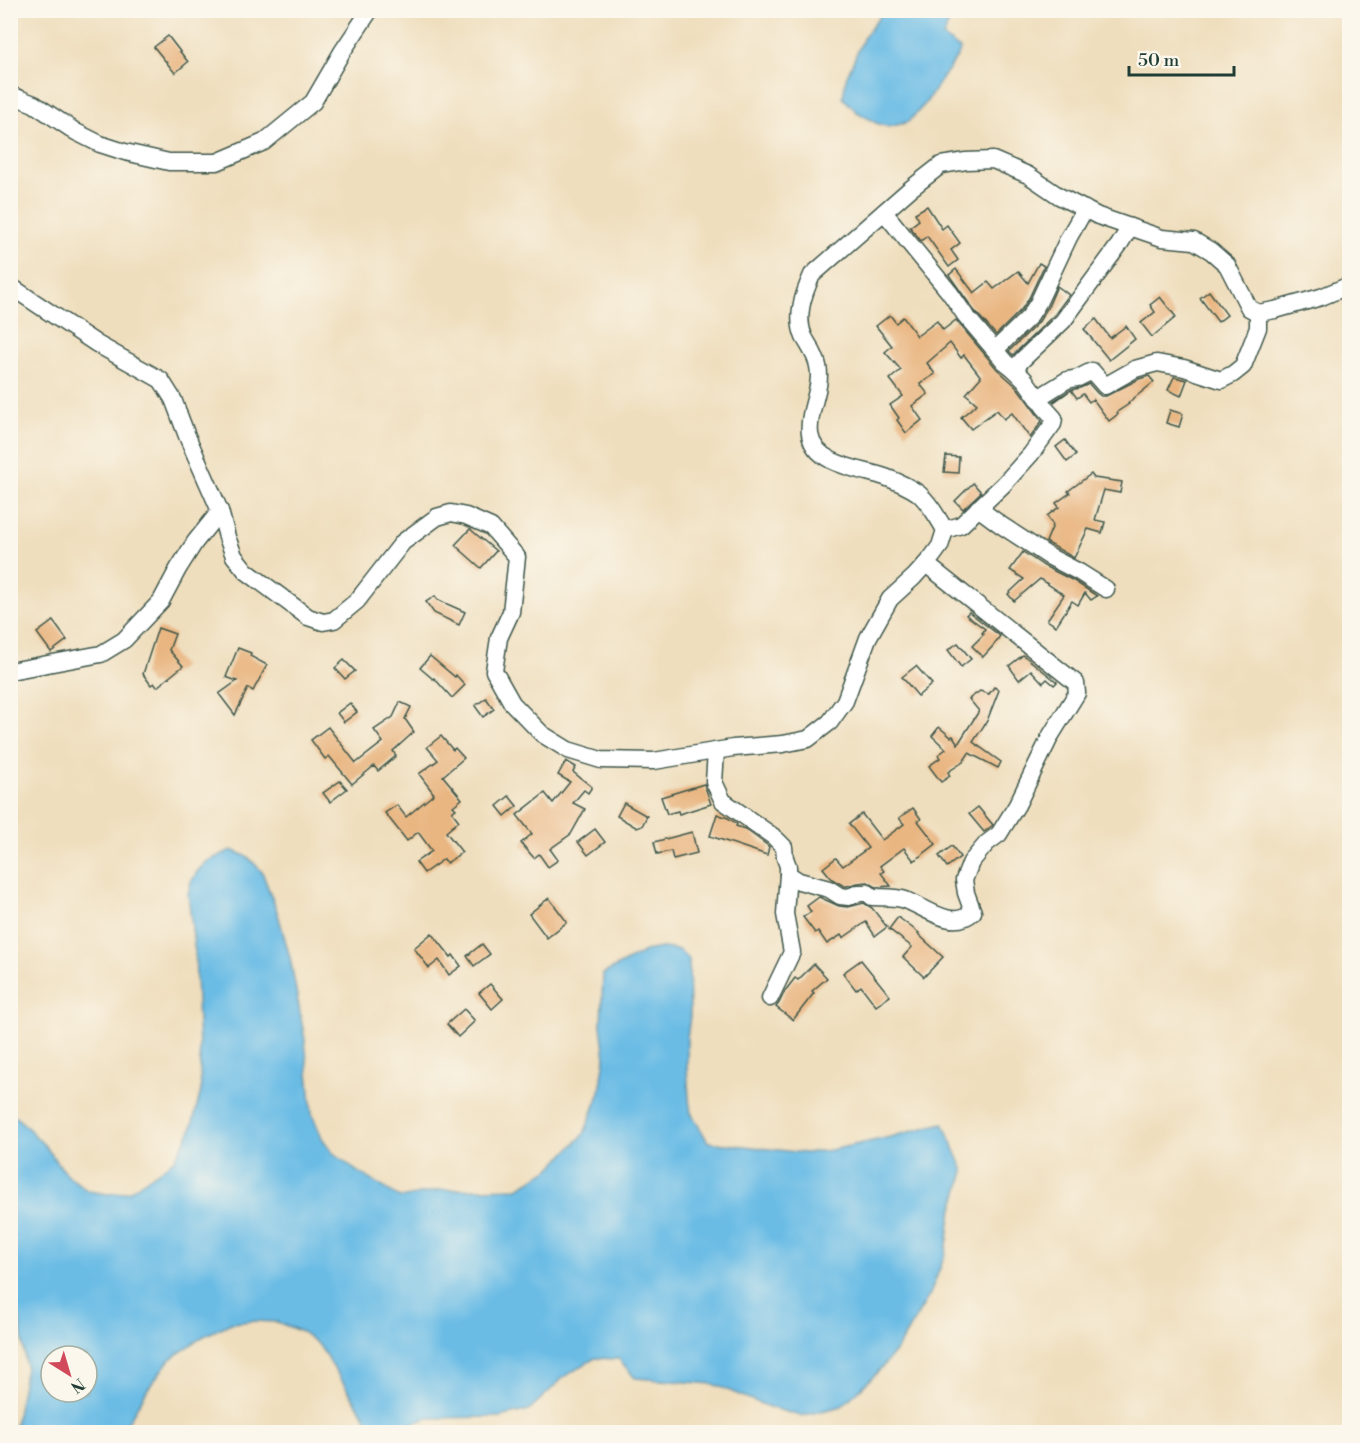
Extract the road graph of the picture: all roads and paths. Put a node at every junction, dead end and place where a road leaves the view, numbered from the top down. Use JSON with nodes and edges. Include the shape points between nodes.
{"nodes":[{"id":1,"x":370,"y":10,"type":"edge"},
{"id":2,"x":10,"y":105,"type":"edge"},
{"id":3,"x":1085,"y":209,"type":"junction"},
{"id":4,"x":884,"y":212,"type":"junction"},
{"id":5,"x":1130,"y":227,"type":"junction"},
{"id":6,"x":1350,"y":285,"type":"edge"},
{"id":7,"x":10,"y":286,"type":"edge"},
{"id":8,"x":1258,"y":313,"type":"junction"},
{"id":9,"x":995,"y":350,"type":"junction"},
{"id":10,"x":1014,"y":369,"type":"junction"},
{"id":11,"x":1038,"y":398,"type":"junction"},
{"id":12,"x":978,"y":508,"type":"junction"},
{"id":13,"x":220,"y":511,"type":"junction"},
{"id":14,"x":945,"y":530,"type":"junction"},
{"id":15,"x":926,"y":564,"type":"junction"},
{"id":16,"x":1106,"y":589,"type":"dead end"},
{"id":17,"x":10,"y":672,"type":"edge"},
{"id":18,"x":716,"y":751,"type":"junction"},
{"id":19,"x":788,"y":874,"type":"junction"},
{"id":20,"x":770,"y":998,"type":"dead end"}],
"edges":[{"from":1,"to":2,"type":"street","via":[[313,102],[264,142],[218,162],[169,162],[125,152],[76,132],[34,104],[16,98]]},
{"from":3,"to":4,"type":"street","via":[[1028,175],[993,160],[940,165]]},
{"from":3,"to":5,"type":"street"},
{"from":3,"to":9,"type":"street","via":[[1038,303]]},
{"from":4,"to":9,"type":"street"},
{"from":4,"to":14,"type":"street","via":[[812,275],[804,293],[800,319],[818,365],[810,435],[816,450],[835,462],[885,477],[920,495]]},
{"from":5,"to":8,"type":"street","via":[[1162,238],[1194,241],[1211,251],[1227,265],[1249,308]]},
{"from":5,"to":10,"type":"street","via":[[1063,321]]},
{"from":6,"to":8,"type":"street","via":[[1321,297]]},
{"from":7,"to":13,"type":"street","via":[[97,344],[161,380],[173,399]]},
{"from":8,"to":11,"type":"street","via":[[1258,328],[1242,366],[1221,381],[1157,363],[1135,369],[1105,386],[1092,370],[1066,380]]},
{"from":9,"to":10,"type":"street"},
{"from":10,"to":11,"type":"street"},
{"from":11,"to":12,"type":"street","via":[[1054,418],[1053,424],[1004,484]]},
{"from":12,"to":14,"type":"street","via":[[961,525]]},
{"from":12,"to":16,"type":"street"},
{"from":13,"to":17,"type":"street","via":[[195,542],[161,601],[124,640],[101,654]]},
{"from":13,"to":18,"type":"street","via":[[234,556],[246,571],[308,617],[323,622],[334,620],[357,601],[403,542],[437,517],[451,513],[491,527],[517,557],[511,612],[499,638],[494,671],[512,704],[542,734],[568,750],[601,760],[654,761]]},
{"from":14,"to":15,"type":"street","via":[[940,546]]},
{"from":15,"to":18,"type":"street","via":[[890,599],[868,638],[845,701],[830,722],[808,739]]},
{"from":15,"to":19,"type":"street","via":[[1076,683],[1077,693],[999,834],[971,862],[964,880],[973,912],[969,915],[959,920],[948,919],[901,898],[872,897],[868,893],[840,896]]},
{"from":18,"to":19,"type":"street","via":[[714,782],[723,801],[784,847]]},
{"from":19,"to":20,"type":"street","via":[[785,914],[792,952]]}]}
